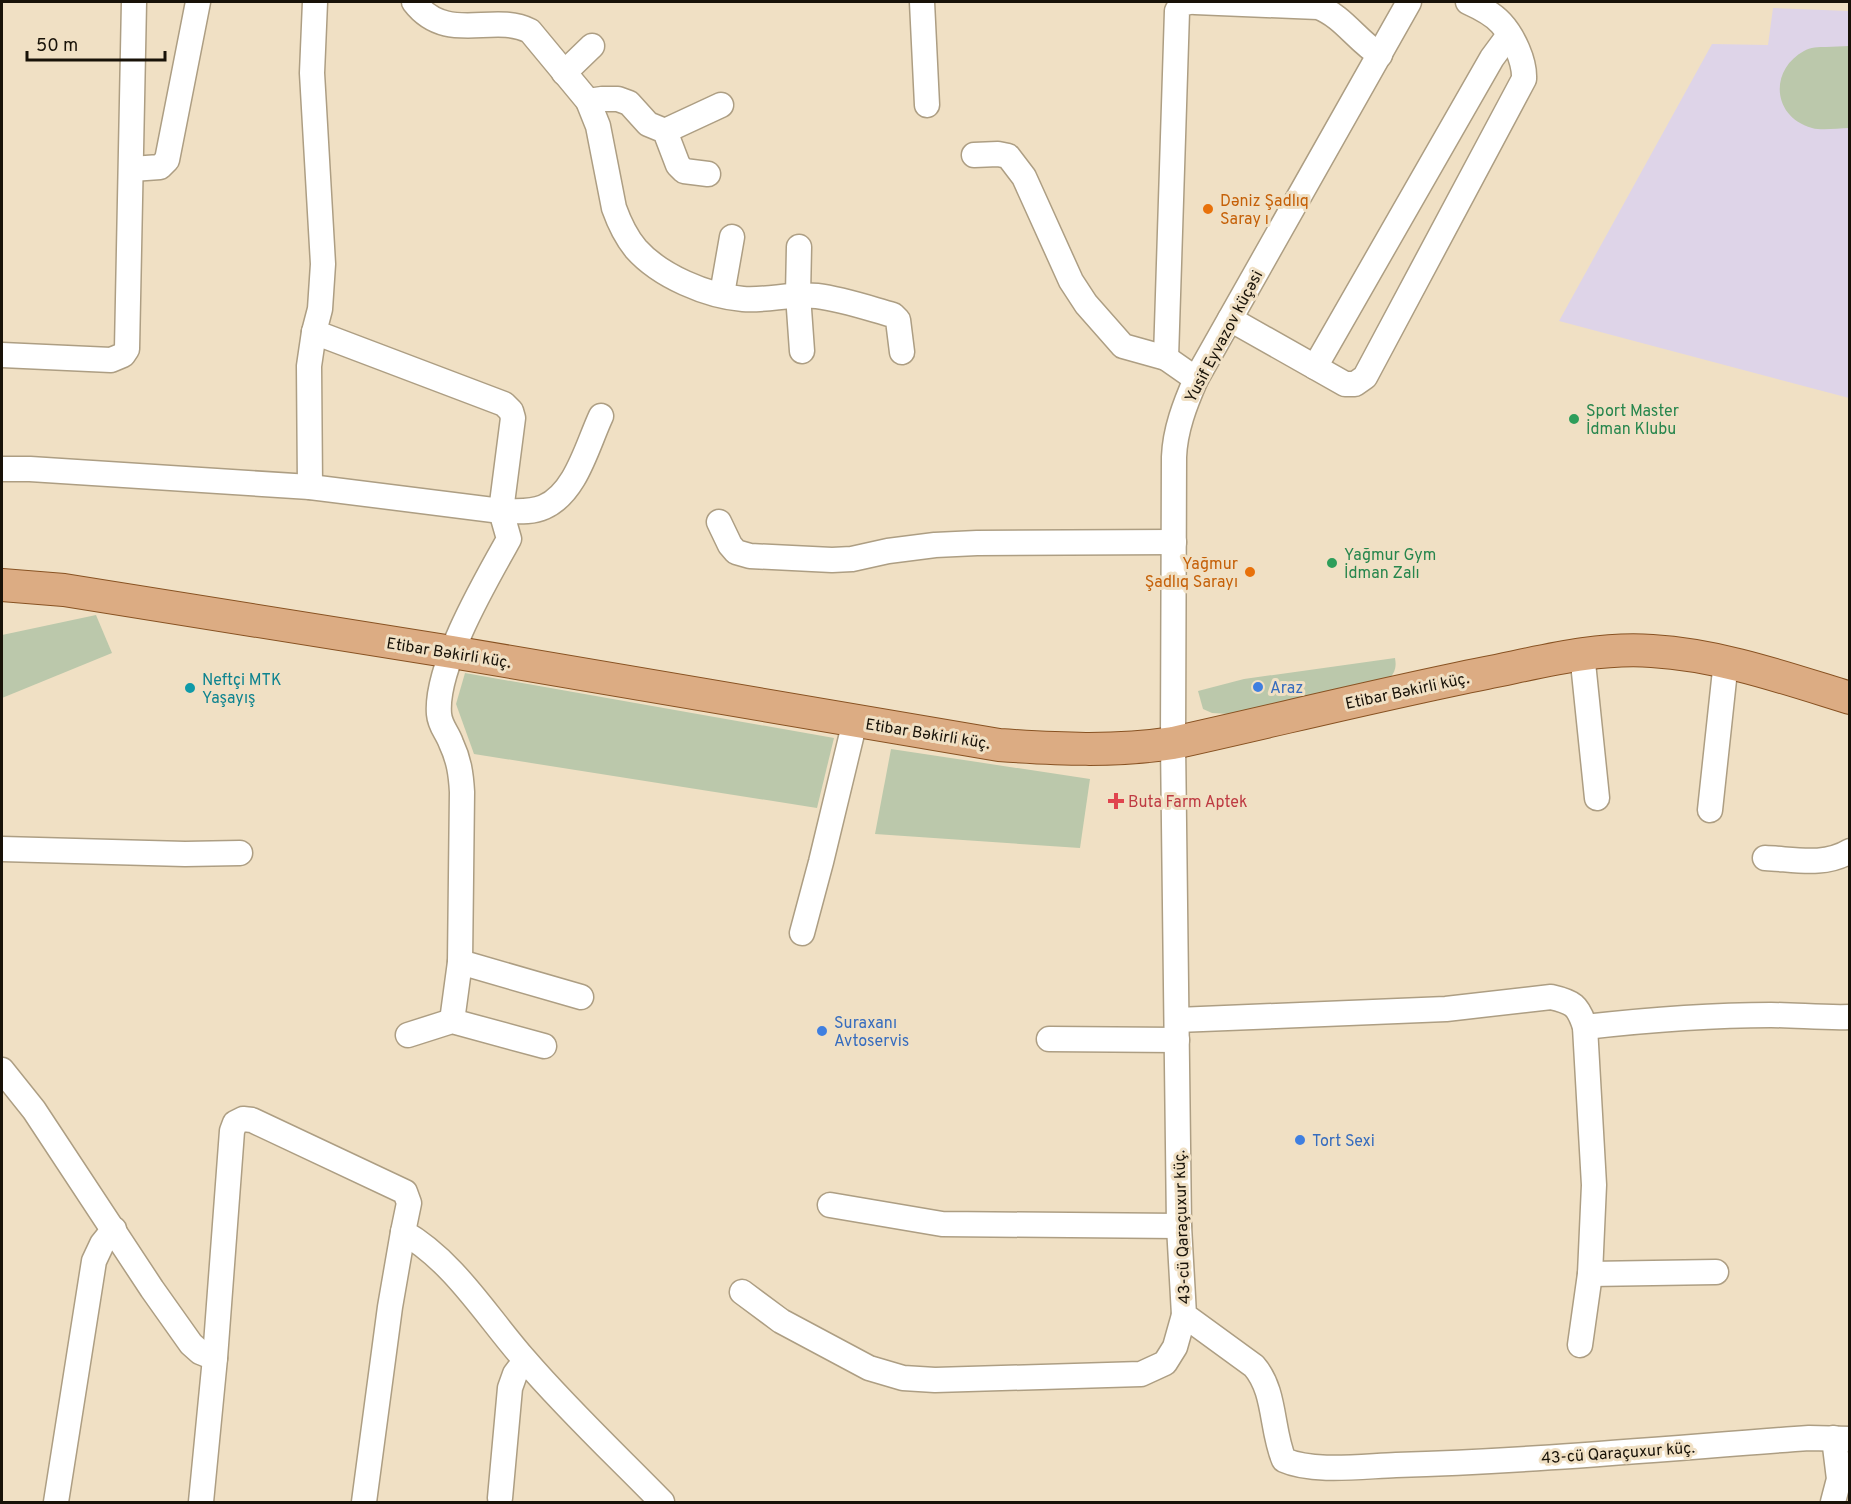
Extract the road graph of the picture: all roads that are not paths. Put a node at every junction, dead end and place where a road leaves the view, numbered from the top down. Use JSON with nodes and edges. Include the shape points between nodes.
{"nodes":[{"id":1,"x":134,"y":2,"type":"edge"},
{"id":2,"x":198,"y":2,"type":"edge"},
{"id":3,"x":315,"y":2,"type":"edge"},
{"id":4,"x":414,"y":2,"type":"edge"},
{"id":5,"x":922,"y":2,"type":"edge"},
{"id":6,"x":1189,"y":2,"type":"edge"},
{"id":7,"x":1195,"y":2,"type":"edge"},
{"id":8,"x":1409,"y":2,"type":"edge"},
{"id":9,"x":1468,"y":2,"type":"edge"},
{"id":10,"x":1509,"y":35,"type":"junction"},
{"id":11,"x":592,"y":46,"type":"dead end"},
{"id":12,"x":1380,"y":55,"type":"junction"},
{"id":13,"x":564,"y":73,"type":"junction"},
{"id":14,"x":588,"y":101,"type":"junction"},
{"id":15,"x":721,"y":105,"type":"dead end"},
{"id":16,"x":927,"y":105,"type":"dead end"},
{"id":17,"x":665,"y":131,"type":"junction"},
{"id":18,"x":974,"y":155,"type":"dead end"},
{"id":19,"x":132,"y":169,"type":"junction"},
{"id":20,"x":708,"y":174,"type":"dead end"},
{"id":21,"x":732,"y":237,"type":"dead end"},
{"id":22,"x":799,"y":247,"type":"dead end"},
{"id":23,"x":722,"y":294,"type":"junction"},
{"id":24,"x":798,"y":295,"type":"junction"},
{"id":25,"x":1230,"y":319,"type":"junction"},
{"id":26,"x":314,"y":332,"type":"junction"},
{"id":27,"x":802,"y":351,"type":"dead end"},
{"id":28,"x":902,"y":352,"type":"dead end"},
{"id":29,"x":2,"y":355,"type":"edge"},
{"id":30,"x":1166,"y":358,"type":"junction"},
{"id":31,"x":1315,"y":367,"type":"junction"},
{"id":32,"x":1196,"y":380,"type":"junction"},
{"id":33,"x":600,"y":416,"type":"dead end"},
{"id":34,"x":2,"y":469,"type":"edge"},
{"id":35,"x":310,"y":487,"type":"junction"},
{"id":36,"x":501,"y":511,"type":"junction"},
{"id":37,"x":719,"y":522,"type":"dead end"},
{"id":38,"x":1174,"y":542,"type":"junction"},
{"id":39,"x":2,"y":585,"type":"edge"},
{"id":40,"x":452,"y":652,"type":"junction"},
{"id":41,"x":1582,"y":653,"type":"junction"},
{"id":42,"x":1726,"y":662,"type":"junction"},
{"id":43,"x":1850,"y":698,"type":"edge"},
{"id":44,"x":855,"y":721,"type":"junction"},
{"id":45,"x":1173,"y":743,"type":"junction"},
{"id":46,"x":1597,"y":798,"type":"dead end"},
{"id":47,"x":1710,"y":810,"type":"dead end"},
{"id":48,"x":2,"y":849,"type":"edge"},
{"id":49,"x":1850,"y":851,"type":"edge"},
{"id":50,"x":240,"y":853,"type":"dead end"},
{"id":51,"x":1765,"y":858,"type":"dead end"},
{"id":52,"x":802,"y":933,"type":"dead end"},
{"id":53,"x":460,"y":962,"type":"junction"},
{"id":54,"x":580,"y":997,"type":"dead end"},
{"id":55,"x":1850,"y":1017,"type":"edge"},
{"id":56,"x":452,"y":1021,"type":"junction"},
{"id":57,"x":1585,"y":1027,"type":"junction"},
{"id":58,"x":1177,"y":1030,"type":"junction"},
{"id":59,"x":408,"y":1035,"type":"dead end"},
{"id":60,"x":1049,"y":1039,"type":"dead end"},
{"id":61,"x":544,"y":1046,"type":"dead end"},
{"id":62,"x":2,"y":1070,"type":"edge"},
{"id":63,"x":830,"y":1205,"type":"dead end"},
{"id":64,"x":1179,"y":1226,"type":"junction"},
{"id":65,"x":114,"y":1229,"type":"junction"},
{"id":66,"x":403,"y":1232,"type":"junction"},
{"id":67,"x":1716,"y":1272,"type":"dead end"},
{"id":68,"x":1590,"y":1274,"type":"junction"},
{"id":69,"x":742,"y":1292,"type":"dead end"},
{"id":70,"x":1184,"y":1315,"type":"junction"},
{"id":71,"x":1580,"y":1345,"type":"dead end"},
{"id":72,"x":215,"y":1358,"type":"junction"},
{"id":73,"x":525,"y":1361,"type":"junction"},
{"id":74,"x":1842,"y":1439,"type":"edge"},
{"id":75,"x":500,"y":1498,"type":"dead end"},
{"id":76,"x":655,"y":1500,"type":"edge"},
{"id":77,"x":56,"y":1503,"type":"edge"},
{"id":78,"x":201,"y":1503,"type":"edge"},
{"id":79,"x":364,"y":1503,"type":"edge"},
{"id":80,"x":1833,"y":1503,"type":"edge"}],
"edges":[{"from":1,"to":19,"type":"street"},
{"from":2,"to":19,"type":"street","via":[[167,160],[160,167]]},
{"from":3,"to":26,"type":"street","via":[[312,73],[323,264]]},
{"from":4,"to":13,"type":"street","via":[[435,20],[448,24],[521,26],[530,31]]},
{"from":5,"to":16,"type":"street"},
{"from":6,"to":30,"type":"street","via":[[1181,4],[1177,11]]},
{"from":7,"to":12,"type":"street","via":[[1318,7],[1330,11]]},
{"from":8,"to":12,"type":"street","name":"Yusif Eyvazov küçəsi"},
{"from":9,"to":10,"type":"street","via":[[1500,21]]},
{"from":10,"to":31,"type":"street","via":[[1492,58]]},
{"from":10,"to":31,"type":"street","via":[[1525,69],[1524,79],[1365,377],[1355,384],[1345,384]]},
{"from":11,"to":13,"type":"street"},
{"from":12,"to":25,"type":"street","name":"Yusif Eyvazov küçəsi"},
{"from":13,"to":14,"type":"street"},
{"from":14,"to":17,"type":"street","via":[[618,99],[628,103],[648,124]]},
{"from":14,"to":23,"type":"street","via":[[598,126],[614,208],[635,248],[673,277]]},
{"from":15,"to":17,"type":"street"},
{"from":17,"to":20,"type":"street","via":[[678,165],[684,171]]},
{"from":18,"to":30,"type":"street","via":[[1008,156],[1024,177],[1071,281],[1086,304],[1123,346]]},
{"from":19,"to":29,"type":"street","via":[[127,349],[123,355],[111,360]]},
{"from":21,"to":23,"type":"street"},
{"from":22,"to":24,"type":"street"},
{"from":23,"to":24,"type":"street","via":[[742,299]]},
{"from":24,"to":27,"type":"street"},
{"from":24,"to":28,"type":"street","via":[[818,296],[893,315],[898,320]]},
{"from":25,"to":31,"type":"street"},
{"from":25,"to":32,"type":"street","name":"Yusif Eyvazov küçəsi"},
{"from":26,"to":35,"type":"street","via":[[309,366]]},
{"from":26,"to":36,"type":"street","via":[[504,404],[513,418]]},
{"from":30,"to":32,"type":"street"},
{"from":32,"to":38,"type":"street","name":"Yusif Eyvazov küçəsi","via":[[1181,418],[1174,451]]},
{"from":33,"to":36,"type":"street","via":[[574,476],[554,501],[533,511]]},
{"from":34,"to":35,"type":"street"},
{"from":35,"to":36,"type":"street"},
{"from":36,"to":40,"type":"street","via":[[509,539]]},
{"from":37,"to":38,"type":"street","via":[[736,552],[832,560],[934,545]]},
{"from":38,"to":45,"type":"street","name":"Yusif Eyvazov küçəsi"},
{"from":39,"to":40,"type":"main road","name":"Etibar Bəkirli küç.","via":[[64,590]]},
{"from":40,"to":44,"type":"main road","name":"Etibar Bəkirli küç."},
{"from":40,"to":53,"type":"street","via":[[438,712],[461,767]]},
{"from":41,"to":42,"type":"main road","name":"Etibar Bəkirli küç.","via":[[1649,650]]},
{"from":41,"to":45,"type":"main road","name":"Etibar Bəkirli küç."},
{"from":41,"to":46,"type":"street"},
{"from":42,"to":43,"type":"main road","name":"Etibar Bəkirli küç."},
{"from":42,"to":47,"type":"street"},
{"from":44,"to":45,"type":"main road","name":"Etibar Bəkirli küç.","via":[[999,745],[1056,749],[1106,750]]},
{"from":44,"to":52,"type":"street"},
{"from":45,"to":58,"type":"street","name":"43-cü Qaraçuxur küç."},
{"from":48,"to":50,"type":"street"},
{"from":49,"to":51,"type":"street","via":[[1826,861]]},
{"from":53,"to":54,"type":"street"},
{"from":53,"to":56,"type":"street"},
{"from":55,"to":57,"type":"street","via":[[1718,1016]]},
{"from":56,"to":59,"type":"street"},
{"from":56,"to":61,"type":"street"},
{"from":57,"to":58,"type":"street","via":[[1580,1010],[1568,1000],[1551,998]]},
{"from":57,"to":68,"type":"street","via":[[1594,1185]]},
{"from":58,"to":60,"type":"street"},
{"from":58,"to":64,"type":"street","name":"43-cü Qaraçuxur küç."},
{"from":62,"to":65,"type":"street","via":[[34,1110]]},
{"from":63,"to":64,"type":"street","via":[[942,1224]]},
{"from":64,"to":70,"type":"street","name":"43-cü Qaraçuxur küç."},
{"from":65,"to":72,"type":"street","via":[[191,1344]]},
{"from":65,"to":77,"type":"street","via":[[94,1261]]},
{"from":66,"to":72,"type":"street","via":[[409,1203],[405,1192],[252,1120],[236,1123],[232,1131]]},
{"from":66,"to":73,"type":"street","via":[[450,1270]]},
{"from":66,"to":79,"type":"street"},
{"from":67,"to":68,"type":"street"},
{"from":68,"to":71,"type":"street"},
{"from":69,"to":70,"type":"street","via":[[781,1321],[869,1368],[903,1378],[935,1380],[1141,1374],[1165,1363],[1175,1347]]},
{"from":70,"to":74,"type":"street","name":"43-cü Qaraçuxur küç.","via":[[1263,1376],[1278,1446],[1284,1460],[1294,1465],[1454,1462]]},
{"from":72,"to":78,"type":"street"},
{"from":73,"to":75,"type":"street","via":[[510,1388]]},
{"from":73,"to":76,"type":"street"},
{"from":74,"to":80,"type":"street"}]}
